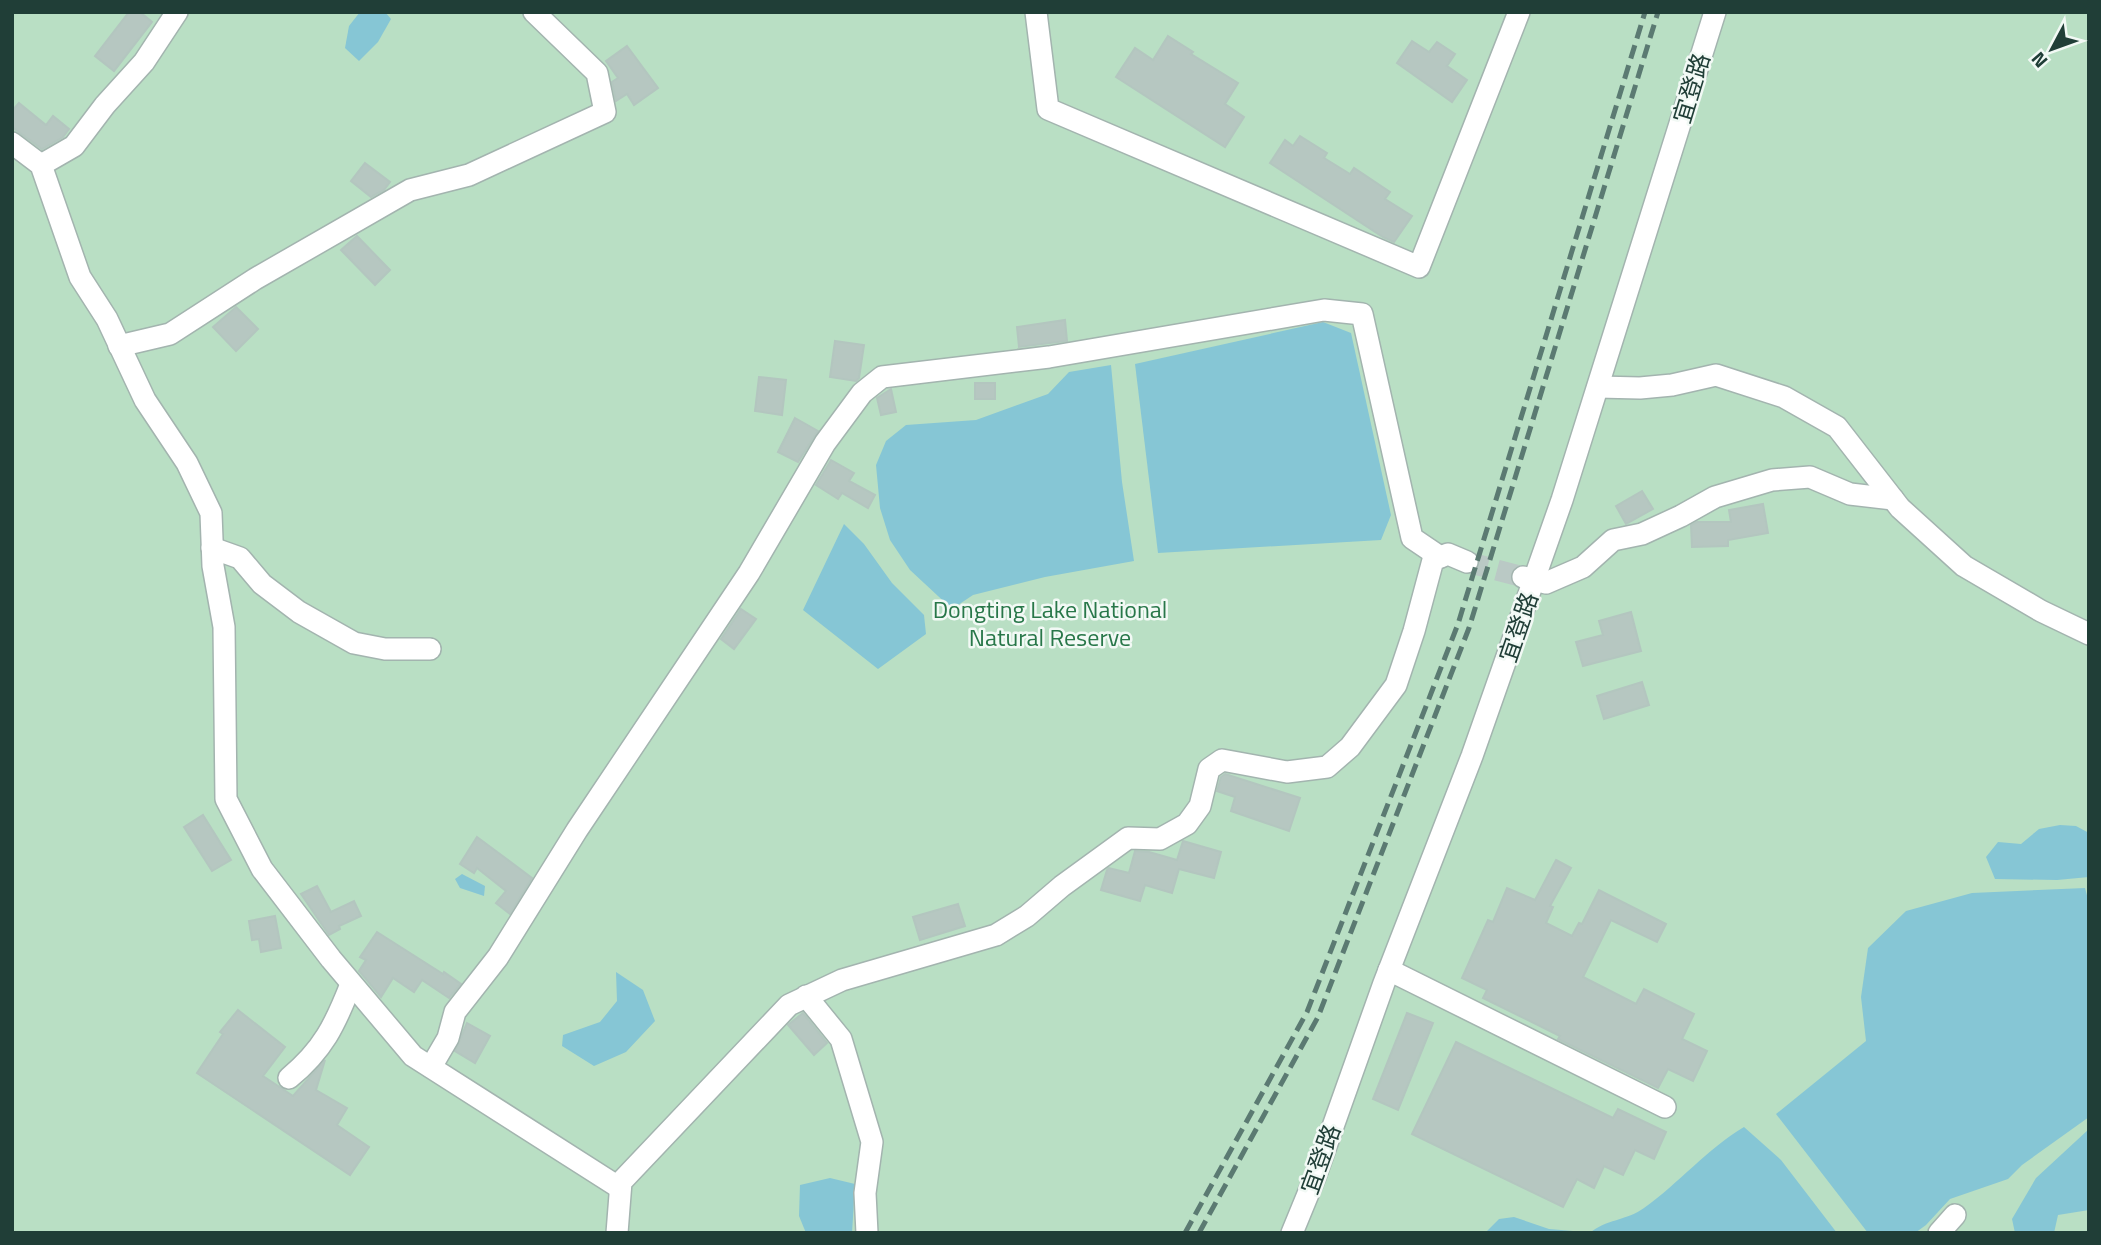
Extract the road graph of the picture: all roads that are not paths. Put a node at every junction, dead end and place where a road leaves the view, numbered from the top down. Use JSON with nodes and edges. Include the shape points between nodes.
{"nodes":[{"id":1,"x":177,"y":12,"type":"edge"},
{"id":2,"x":534,"y":12,"type":"edge"},
{"id":3,"x":1036,"y":12,"type":"edge"},
{"id":4,"x":1519,"y":12,"type":"edge"},
{"id":5,"x":1715,"y":12,"type":"edge"},
{"id":6,"x":12,"y":143,"type":"edge"},
{"id":7,"x":41,"y":165,"type":"junction"},
{"id":8,"x":119,"y":346,"type":"junction"},
{"id":9,"x":1598,"y":387,"type":"junction"},
{"id":10,"x":1893,"y":499,"type":"junction"},
{"id":11,"x":212,"y":548,"type":"junction"},
{"id":12,"x":1440,"y":557,"type":"junction"},
{"id":13,"x":1466,"y":562,"type":"tunnel mouth"},
{"id":14,"x":1529,"y":579,"type":"junction"},
{"id":15,"x":2089,"y":634,"type":"edge"},
{"id":16,"x":430,"y":649,"type":"dead end"},
{"id":17,"x":1389,"y":970,"type":"junction"},
{"id":18,"x":351,"y":984,"type":"junction"},
{"id":19,"x":806,"y":996,"type":"junction"},
{"id":20,"x":431,"y":1067,"type":"junction"},
{"id":21,"x":289,"y":1078,"type":"dead end"},
{"id":22,"x":1665,"y":1107,"type":"dead end"},
{"id":23,"x":620,"y":1188,"type":"junction"},
{"id":24,"x":1955,"y":1215,"type":"dead end"},
{"id":25,"x":617,"y":1233,"type":"edge"},
{"id":26,"x":867,"y":1233,"type":"edge"},
{"id":27,"x":1292,"y":1233,"type":"edge"},
{"id":28,"x":1939,"y":1233,"type":"edge"}],
"edges":[{"from":1,"to":7,"type":"street","via":[[144,62],[74,146]]},
{"from":2,"to":8,"type":"street","via":[[597,73],[605,112],[469,175],[410,190],[170,334]]},
{"from":3,"to":4,"type":"street","via":[[1048,109],[1419,267]]},
{"from":5,"to":9,"type":"street","name":"宜登路"},
{"from":6,"to":7,"type":"street"},
{"from":7,"to":8,"type":"street","via":[[80,277]]},
{"from":8,"to":11,"type":"street","via":[[211,513]]},
{"from":9,"to":10,"type":"street","via":[[1672,385],[1716,375],[1784,397],[1837,427]]},
{"from":9,"to":14,"type":"street","name":"宜登路","via":[[1562,500]]},
{"from":10,"to":14,"type":"street","via":[[1850,494],[1810,477],[1772,480],[1715,497],[1642,534],[1613,540],[1583,567],[1546,583]]},
{"from":10,"to":15,"type":"street","via":[[1964,566]]},
{"from":11,"to":16,"type":"street","via":[[240,558],[262,584],[299,612],[354,643],[385,649]]},
{"from":11,"to":18,"type":"street","via":[[224,627],[226,799],[262,869]]},
{"from":12,"to":13,"type":"street","via":[[1448,554]]},
{"from":12,"to":19,"type":"street","via":[[1433,560],[1396,685],[1350,747],[1327,767],[1287,772],[1222,760],[1209,769],[1200,806],[1187,824],[1160,839],[1128,838],[996,935],[842,979]]},
{"from":12,"to":20,"type":"street","via":[[1412,538],[1362,314],[1324,310],[1049,357],[882,377],[862,393],[825,443],[749,573],[498,957],[455,1012],[448,1038]]},
{"from":14,"to":17,"type":"street","name":"宜登路","via":[[1472,756]]},
{"from":17,"to":22,"type":"street"},
{"from":17,"to":27,"type":"street","name":"宜登路"},
{"from":18,"to":20,"type":"street","via":[[413,1056]]},
{"from":18,"to":21,"type":"street","via":[[334,1026],[308,1062]]},
{"from":19,"to":23,"type":"street","via":[[789,1004]]},
{"from":19,"to":26,"type":"street","via":[[841,1039],[872,1142],[865,1193]]},
{"from":20,"to":23,"type":"street"},
{"from":23,"to":25,"type":"street"},
{"from":24,"to":28,"type":"street"}]}
